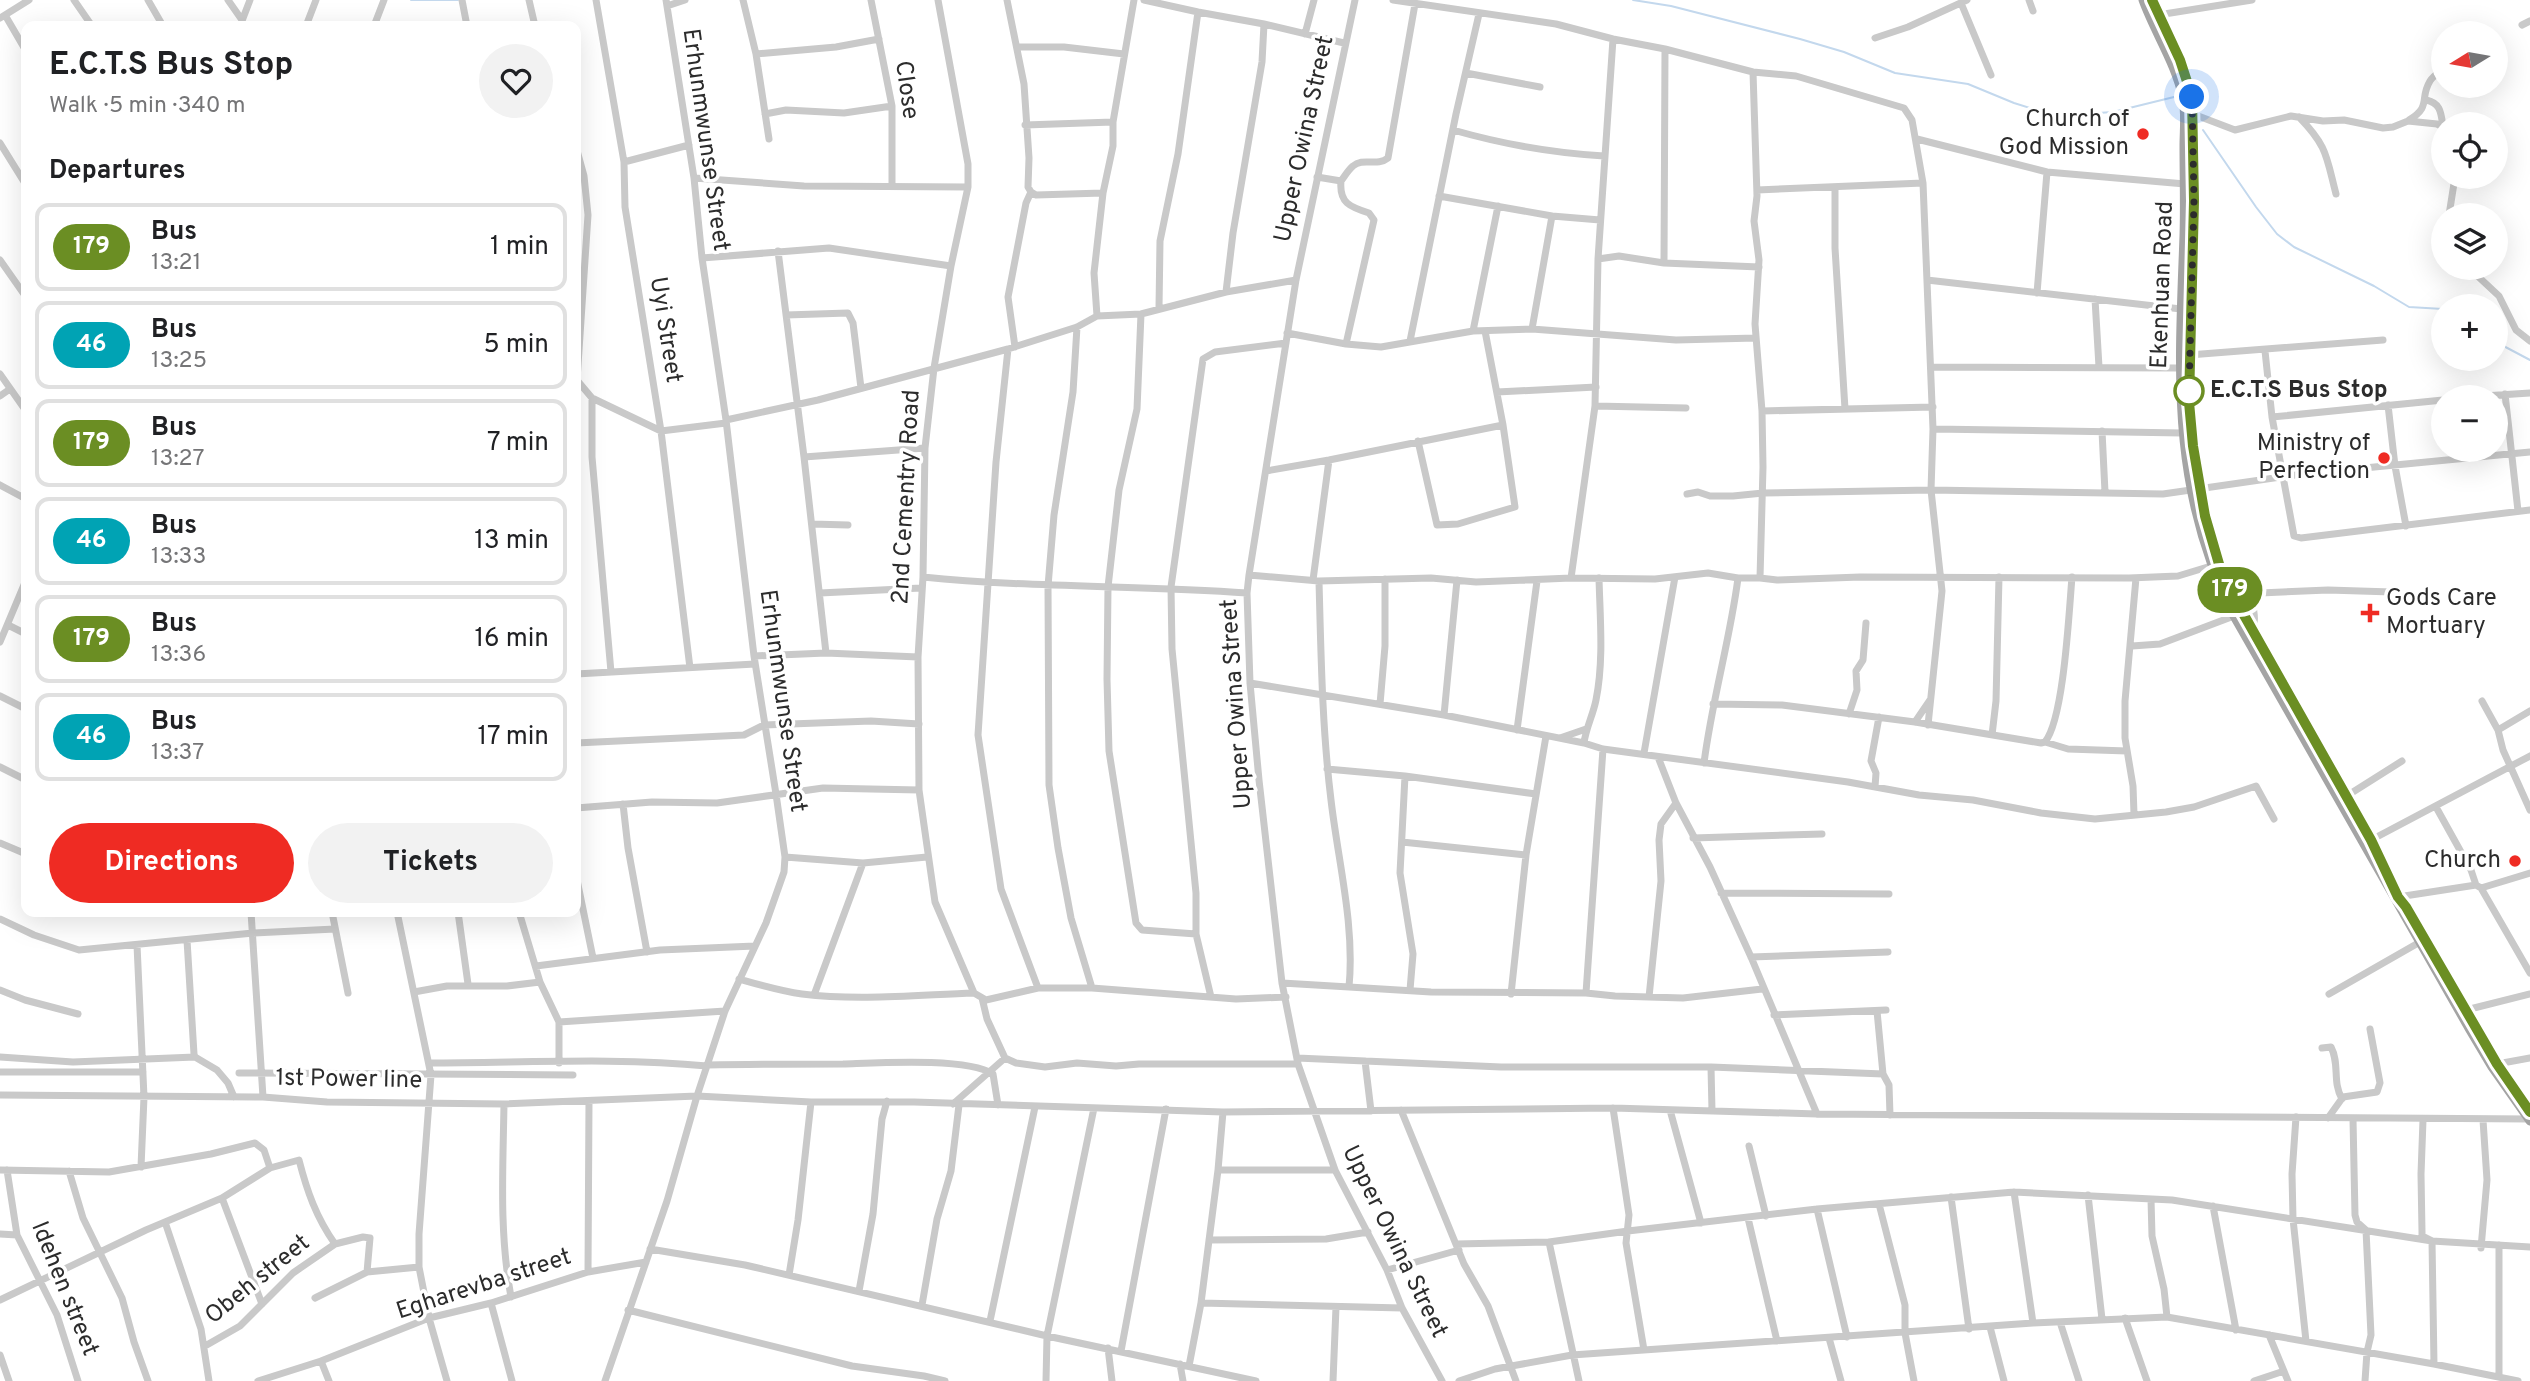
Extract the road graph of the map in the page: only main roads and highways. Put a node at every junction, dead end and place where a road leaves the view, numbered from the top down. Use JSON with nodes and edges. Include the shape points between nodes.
{"nodes":[{"id":1,"x":2143,"y":0,"type":"edge"},
{"id":2,"x":2152,"y":0,"type":"edge"},
{"id":3,"x":2196,"y":489,"type":"junction"},
{"id":4,"x":2529,"y":1112,"type":"edge"}],
"edges":[{"from":1,"to":3,"type":"main road","name":"Ekenhuan Road","via":[[2183,99],[2179,368],[2182,433]]},
{"from":2,"to":3,"type":"main road","name":"Ekenhuan Road","via":[[2192,97],[2189,355]]},
{"from":3,"to":4,"type":"main road","name":"Ekenhuan Road","via":[[2219,564],[2251,629],[2371,840],[2398,897]]},
{"from":3,"to":4,"type":"main road","name":"Ekenhuan Road","via":[[2196,517],[2211,566],[2234,616],[2492,1066]]}]}
